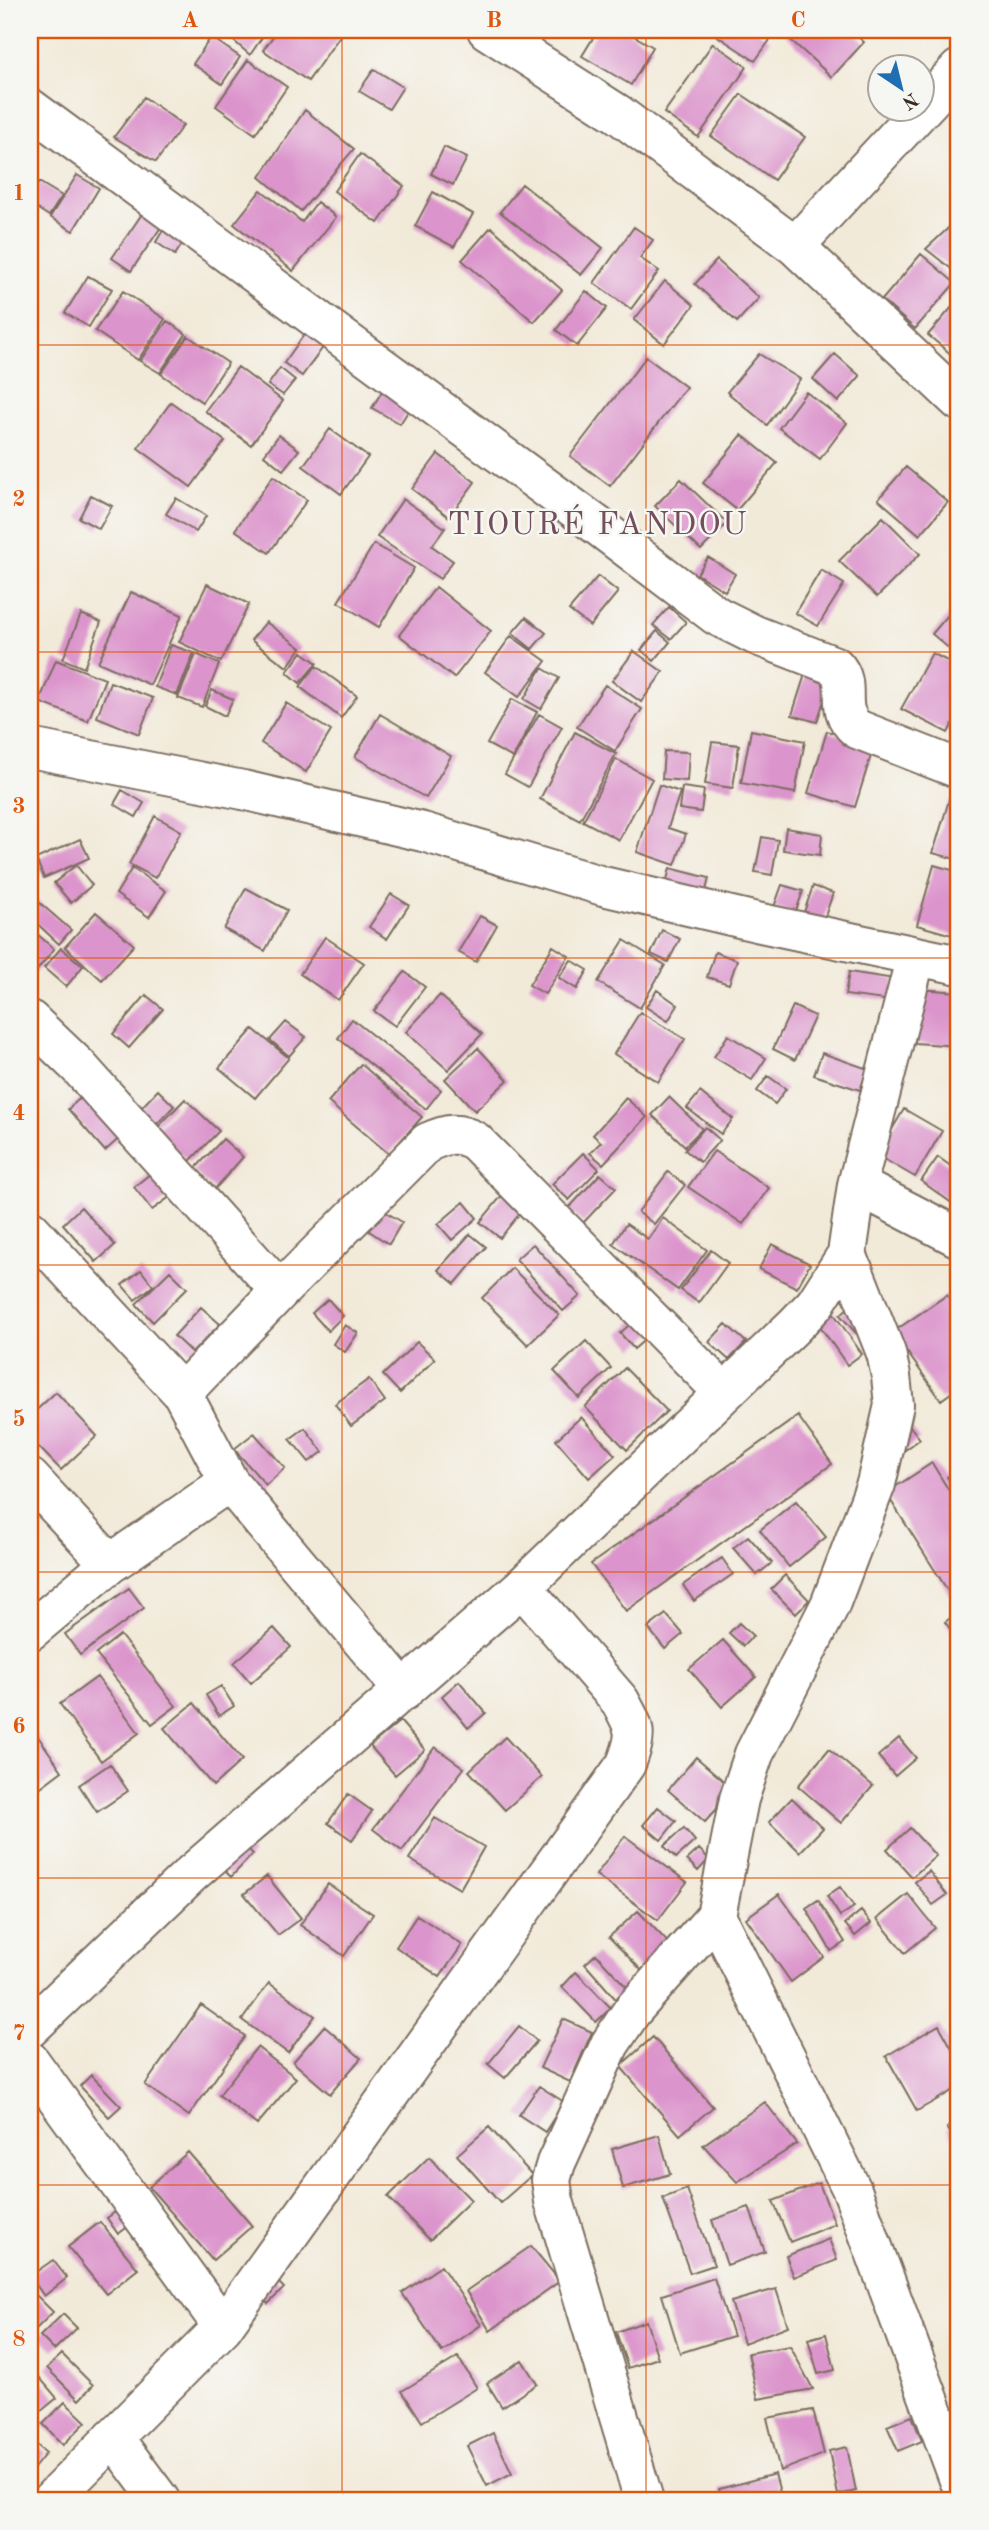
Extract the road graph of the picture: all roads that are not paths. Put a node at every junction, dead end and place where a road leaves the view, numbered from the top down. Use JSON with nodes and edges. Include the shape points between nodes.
{"nodes":[{"id":1,"x":487,"y":30,"type":"edge"},
{"id":2,"x":959,"y":69,"type":"edge"},
{"id":3,"x":30,"y":108,"type":"edge"},
{"id":4,"x":795,"y":246,"type":"junction"},
{"id":5,"x":959,"y":401,"type":"edge"},
{"id":6,"x":30,"y":748,"type":"edge"},
{"id":7,"x":959,"y":769,"type":"edge"},
{"id":8,"x":916,"y":956,"type":"junction"},
{"id":9,"x":959,"y":965,"type":"edge"},
{"id":10,"x":30,"y":1020,"type":"edge"},
{"id":11,"x":856,"y":1185,"type":"junction"},
{"id":12,"x":30,"y":1228,"type":"edge"},
{"id":13,"x":959,"y":1238,"type":"edge"},
{"id":14,"x":847,"y":1254,"type":"junction"},
{"id":15,"x":280,"y":1291,"type":"junction"},
{"id":16,"x":724,"y":1393,"type":"junction"},
{"id":17,"x":181,"y":1394,"type":"junction"},
{"id":18,"x":30,"y":1478,"type":"edge"},
{"id":19,"x":229,"y":1482,"type":"junction"},
{"id":20,"x":110,"y":1564,"type":"junction"},
{"id":21,"x":522,"y":1587,"type":"junction"},
{"id":22,"x":30,"y":1631,"type":"edge"},
{"id":23,"x":404,"y":1690,"type":"junction"},
{"id":24,"x":716,"y":1916,"type":"junction"},
{"id":25,"x":30,"y":2028,"type":"edge"},
{"id":26,"x":30,"y":2061,"type":"edge"},
{"id":27,"x":223,"y":2327,"type":"junction"},
{"id":28,"x":113,"y":2437,"type":"junction"},
{"id":29,"x":959,"y":2480,"type":"edge"},
{"id":30,"x":51,"y":2500,"type":"edge"},
{"id":31,"x":160,"y":2500,"type":"edge"},
{"id":32,"x":644,"y":2500,"type":"edge"}],
"edges":[{"from":1,"to":4,"type":"street","via":[[618,114]]},
{"from":2,"to":4,"type":"street"},
{"from":3,"to":7,"type":"street","via":[[717,616],[835,666],[843,680],[847,720],[857,729]]},
{"from":4,"to":5,"type":"street"},
{"from":6,"to":8,"type":"street","via":[[411,829],[603,886]]},
{"from":8,"to":9,"type":"street"},
{"from":8,"to":11,"type":"street"},
{"from":10,"to":15,"type":"street","via":[[78,1066]]},
{"from":11,"to":13,"type":"street"},
{"from":11,"to":14,"type":"street"},
{"from":12,"to":17,"type":"street"},
{"from":14,"to":16,"type":"street","via":[[815,1304]]},
{"from":14,"to":24,"type":"street","via":[[886,1353],[894,1405],[876,1484],[830,1605],[754,1754],[739,1799]]},
{"from":15,"to":16,"type":"street","via":[[428,1142],[462,1134],[475,1141]]},
{"from":15,"to":17,"type":"street"},
{"from":16,"to":21,"type":"street"},
{"from":17,"to":19,"type":"street"},
{"from":18,"to":20,"type":"street"},
{"from":19,"to":20,"type":"street"},
{"from":19,"to":23,"type":"street"},
{"from":20,"to":22,"type":"street"},
{"from":21,"to":23,"type":"street"},
{"from":21,"to":27,"type":"street","via":[[620,1701],[635,1740],[626,1764]]},
{"from":23,"to":25,"type":"street","via":[[190,1875]]},
{"from":24,"to":29,"type":"street","via":[[852,2190]]},
{"from":24,"to":32,"type":"street","via":[[632,2011],[610,2044],[551,2180]]},
{"from":26,"to":27,"type":"street"},
{"from":27,"to":28,"type":"street"},
{"from":28,"to":30,"type":"street"},
{"from":28,"to":31,"type":"street"}]}
